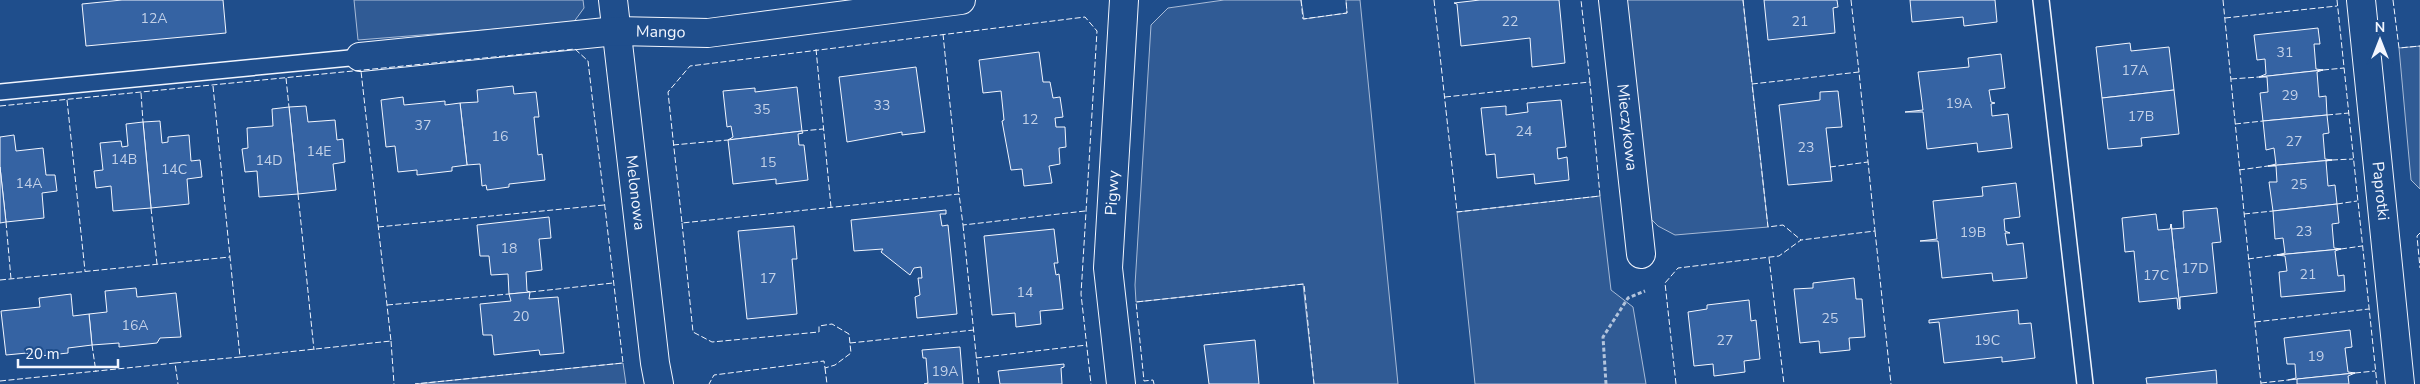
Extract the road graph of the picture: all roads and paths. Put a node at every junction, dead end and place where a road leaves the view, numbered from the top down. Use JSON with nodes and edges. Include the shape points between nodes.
{"nodes":[{"id":1,"x":613,"y":0,"type":"edge"},
{"id":2,"x":961,"y":0,"type":"edge"},
{"id":3,"x":1124,"y":0,"type":"edge"},
{"id":4,"x":1613,"y":0,"type":"edge"},
{"id":5,"x":2041,"y":0,"type":"edge"},
{"id":6,"x":2361,"y":0,"type":"edge"},
{"id":7,"x":616,"y":31,"type":"junction"},
{"id":8,"x":360,"y":57,"type":"joint"},
{"id":9,"x":0,"y":92,"type":"edge"},
{"id":10,"x":1641,"y":254,"type":"dead end"},
{"id":11,"x":1645,"y":291,"type":"dead end"},
{"id":12,"x":659,"y":384,"type":"edge"},
{"id":13,"x":1120,"y":384,"type":"edge"},
{"id":14,"x":1606,"y":384,"type":"edge"},
{"id":15,"x":2085,"y":384,"type":"edge"},
{"id":16,"x":2400,"y":384,"type":"edge"}],
"edges":[{"from":1,"to":7,"type":"street","name":"Melonowa"},
{"from":2,"to":7,"type":"street","name":"Mango","via":[[708,33]]},
{"from":3,"to":13,"type":"street","name":"Pigwy","via":[[1108,268]]},
{"from":4,"to":10,"type":"street","name":"Mieczykowa"},
{"from":5,"to":15,"type":"lane"},
{"from":6,"to":16,"type":"street","name":"Paprotki"},
{"from":7,"to":8,"type":"street","name":"Mango"},
{"from":7,"to":12,"type":"street","name":"Melonowa"},
{"from":8,"to":9,"type":"lane"},
{"from":11,"to":14,"type":"path","via":[[1628,298],[1603,337]]}]}
